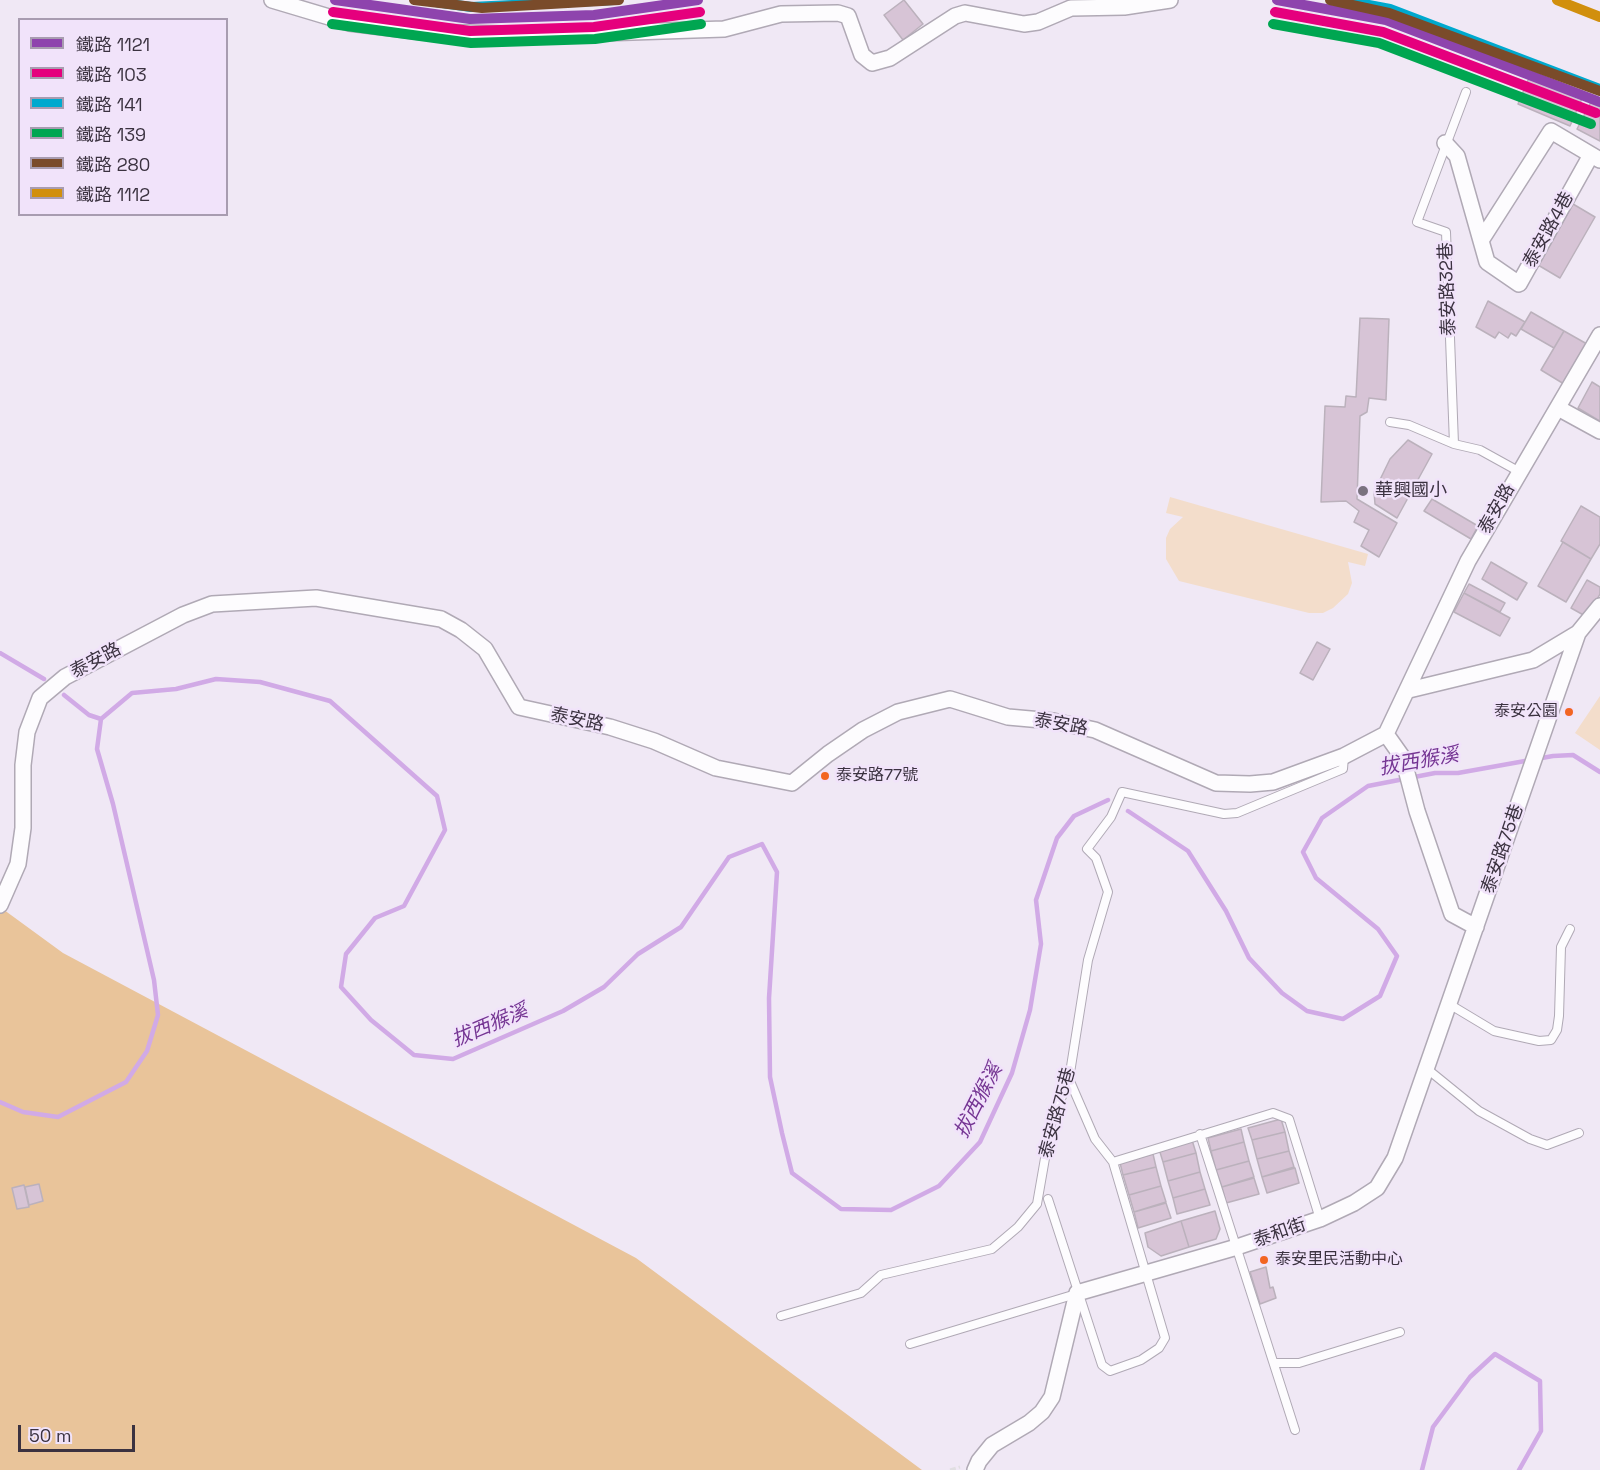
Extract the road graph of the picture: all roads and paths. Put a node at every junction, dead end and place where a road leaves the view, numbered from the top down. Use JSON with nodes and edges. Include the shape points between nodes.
{"nodes":[{"id":1,"x":272,"y":0,"type":"edge"},
{"id":2,"x":1170,"y":0,"type":"edge"},
{"id":3,"x":1466,"y":92,"type":"dead end"},
{"id":4,"x":1445,"y":143,"type":"junction"},
{"id":5,"x":1596,"y":157,"type":"edge"},
{"id":6,"x":1482,"y":240,"type":"junction"},
{"id":7,"x":1600,"y":335,"type":"edge"},
{"id":8,"x":1558,"y":408,"type":"junction"},
{"id":9,"x":1390,"y":422,"type":"dead end"},
{"id":10,"x":1600,"y":431,"type":"edge"},
{"id":11,"x":1454,"y":444,"type":"junction"},
{"id":12,"x":1518,"y":471,"type":"junction"},
{"id":13,"x":1600,"y":606,"type":"edge"},
{"id":14,"x":1578,"y":633,"type":"junction"},
{"id":15,"x":1409,"y":690,"type":"junction"},
{"id":16,"x":1386,"y":734,"type":"junction"},
{"id":17,"x":1344,"y":756,"type":"junction"},
{"id":18,"x":1122,"y":792,"type":"joint"},
{"id":19,"x":0,"y":905,"type":"edge"},
{"id":20,"x":1476,"y":927,"type":"junction"},
{"id":21,"x":1570,"y":929,"type":"dead end"},
{"id":22,"x":1449,"y":1004,"type":"junction"},
{"id":23,"x":1426,"y":1068,"type":"junction"},
{"id":24,"x":1069,"y":1079,"type":"junction"},
{"id":25,"x":1578,"y":1133,"type":"dead end"},
{"id":26,"x":1200,"y":1134,"type":"junction"},
{"id":27,"x":1113,"y":1162,"type":"junction"},
{"id":28,"x":1048,"y":1199,"type":"dead end"},
{"id":29,"x":1320,"y":1219,"type":"junction"},
{"id":30,"x":1237,"y":1248,"type":"junction"},
{"id":31,"x":1148,"y":1273,"type":"junction"},
{"id":32,"x":1077,"y":1293,"type":"junction"},
{"id":33,"x":781,"y":1316,"type":"dead end"},
{"id":34,"x":1400,"y":1332,"type":"dead end"},
{"id":35,"x":910,"y":1344,"type":"dead end"},
{"id":36,"x":1274,"y":1363,"type":"junction"},
{"id":37,"x":1295,"y":1430,"type":"dead end"},
{"id":38,"x":975,"y":1470,"type":"edge"}],
"edges":[{"from":1,"to":2,"type":"street","via":[[349,23],[424,32],[541,34],[724,29],[781,14],[838,13],[848,16],[862,55],[872,63],[890,58],[965,13],[1024,24],[1071,8],[1124,7]]},
{"from":3,"to":4,"type":"lane","name":"泰安路32巷"},
{"from":4,"to":6,"type":"street","name":"泰安路4巷","via":[[1457,156]]},
{"from":4,"to":11,"type":"lane","name":"泰安路32巷","via":[[1417,222],[1446,232]]},
{"from":5,"to":6,"type":"street","via":[[1551,131]]},
{"from":5,"to":6,"type":"street","name":"泰安路4巷","via":[[1519,284],[1487,262]]},
{"from":7,"to":8,"type":"street","name":"泰安路"},
{"from":8,"to":10,"type":"street"},
{"from":8,"to":12,"type":"street","name":"泰安路"},
{"from":9,"to":11,"type":"lane","via":[[1409,425]]},
{"from":11,"to":12,"type":"lane","via":[[1480,450]]},
{"from":12,"to":15,"type":"street","name":"泰安路","via":[[1468,561]]},
{"from":13,"to":14,"type":"street"},
{"from":14,"to":15,"type":"street","via":[[1533,660]]},
{"from":14,"to":20,"type":"street","name":"泰安路75巷"},
{"from":15,"to":16,"type":"street","name":"泰安路"},
{"from":16,"to":17,"type":"street","name":"泰安路"},
{"from":16,"to":20,"type":"street","via":[[1403,758],[1452,914]]},
{"from":17,"to":18,"type":"lane","name":"泰安路","via":[[1343,770],[1237,813],[1224,814]]},
{"from":17,"to":19,"type":"street","name":"泰安路","via":[[1273,782],[1216,783],[1095,730],[1008,717],[950,699],[898,712],[863,730],[792,783],[716,768],[610,727],[519,707],[484,649],[441,619],[316,598],[212,604],[183,615],[65,677],[40,698],[27,732],[18,864]]},
{"from":18,"to":24,"type":"lane","name":"泰安路75巷","via":[[1111,817],[1087,849],[1096,858],[1108,892],[1088,960]]},
{"from":20,"to":22,"type":"street","name":"泰和街"},
{"from":21,"to":22,"type":"lane","via":[[1561,947],[1558,1023],[1551,1040],[1494,1031]]},
{"from":22,"to":23,"type":"street","name":"泰和街"},
{"from":23,"to":25,"type":"lane","via":[[1479,1111],[1530,1139],[1547,1144]]},
{"from":23,"to":29,"type":"street","name":"泰和街","via":[[1395,1158],[1377,1188]]},
{"from":24,"to":27,"type":"lane","via":[[1095,1139]]},
{"from":24,"to":33,"type":"lane","name":"泰安路75巷","via":[[1051,1125],[1036,1204],[992,1249],[881,1275],[861,1293]]},
{"from":26,"to":27,"type":"lane"},
{"from":26,"to":29,"type":"lane","via":[[1273,1113],[1289,1119]]},
{"from":26,"to":30,"type":"lane"},
{"from":27,"to":31,"type":"lane"},
{"from":28,"to":32,"type":"lane"},
{"from":29,"to":30,"type":"street","name":"泰和街"},
{"from":30,"to":31,"type":"street","name":"泰和街"},
{"from":30,"to":36,"type":"lane"},
{"from":31,"to":32,"type":"street","name":"泰和街"},
{"from":31,"to":32,"type":"lane","via":[[1165,1338],[1159,1348],[1141,1360],[1110,1371],[1101,1365]]},
{"from":32,"to":35,"type":"lane","name":"泰和街"},
{"from":32,"to":38,"type":"street","via":[[1052,1397],[1029,1423],[992,1445]]},
{"from":34,"to":36,"type":"lane","via":[[1299,1364]]},
{"from":36,"to":37,"type":"lane"}]}
